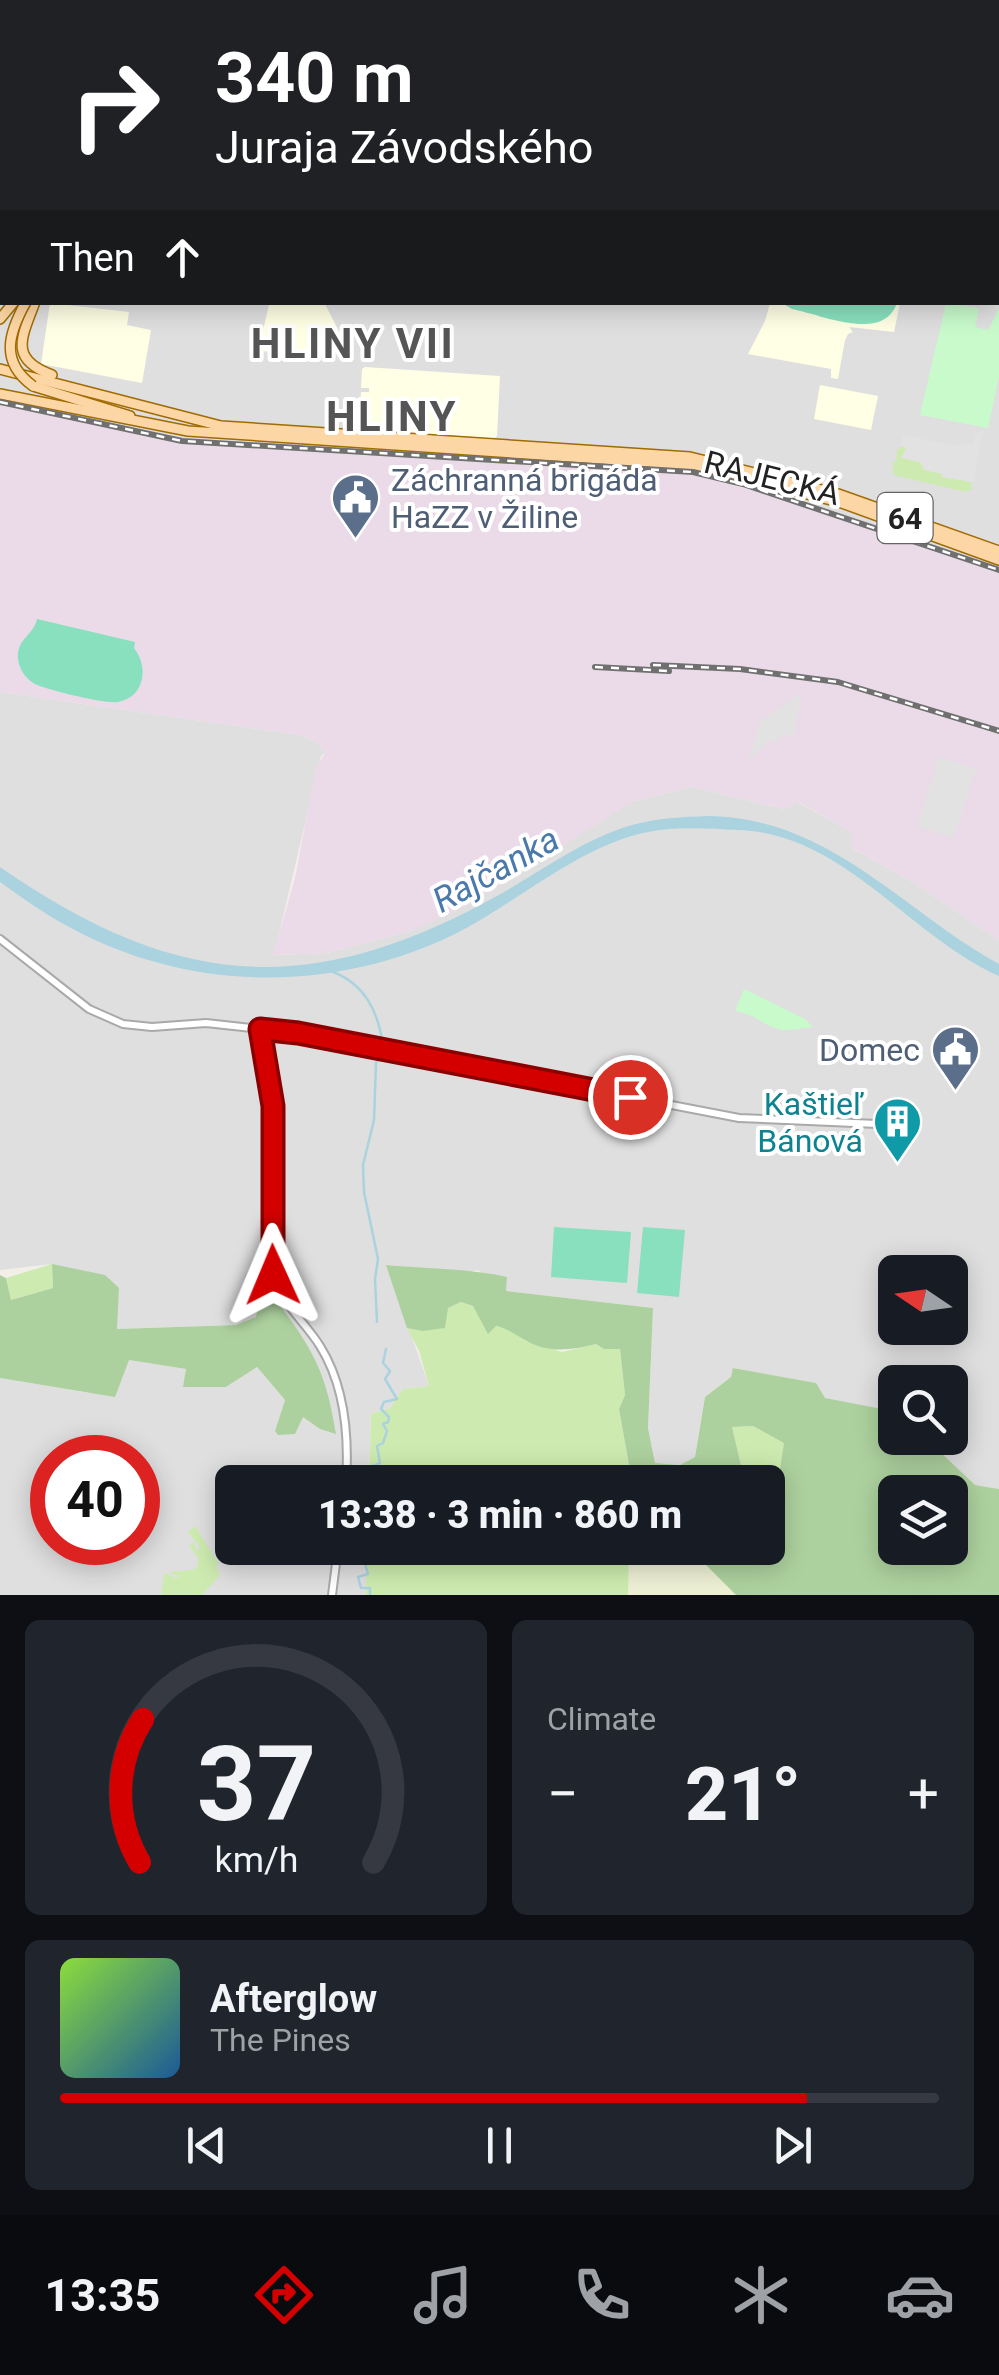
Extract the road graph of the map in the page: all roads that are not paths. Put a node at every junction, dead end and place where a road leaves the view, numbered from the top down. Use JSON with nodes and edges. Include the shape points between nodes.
{"nodes":[{"id":1,"x":29,"y":305,"type":"edge"},
{"id":2,"x":29,"y":305,"type":"edge"},
{"id":3,"x":30,"y":305,"type":"edge"},
{"id":4,"x":12,"y":306,"type":"edge"},
{"id":5,"x":0,"y":319,"type":"edge"},
{"id":6,"x":0,"y":328,"type":"edge"},
{"id":7,"x":0,"y":344,"type":"edge"},
{"id":8,"x":0,"y":369,"type":"edge"},
{"id":9,"x":62,"y":383,"type":"junction"},
{"id":10,"x":0,"y":394,"type":"edge"},
{"id":11,"x":141,"y":423,"type":"junction"},
{"id":12,"x":999,"y":551,"type":"edge"},
{"id":13,"x":999,"y":560,"type":"edge"},
{"id":14,"x":0,"y":939,"type":"edge"},
{"id":15,"x":260,"y":1029,"type":"junction"},
{"id":16,"x":900,"y":1126,"type":"dead end"},
{"id":17,"x":346,"y":1465,"type":"edge"},
{"id":18,"x":336,"y":1565,"type":"edge"},
{"id":19,"x":332,"y":1595,"type":"edge"}],
"edges":[{"from":1,"to":7,"type":"main road"},
{"from":2,"to":11,"type":"main road","bridge":true,"via":[[11,328],[15,369],[34,386]]},
{"from":3,"to":9,"type":"main road","via":[[22,354]]},
{"from":4,"to":5,"type":"main road"},
{"from":4,"to":6,"type":"main road"},
{"from":8,"to":9,"type":"main road","name":"RAJECKÁ"},
{"from":9,"to":12,"type":"main road","name":"RAJECKÁ","number":"64","via":[[220,426],[690,458],[838,494]]},
{"from":10,"to":11,"type":"main road"},
{"from":11,"to":13,"type":"main road","name":"RAJECKÁ","number":"64","via":[[232,436],[690,465],[839,502]]},
{"from":14,"to":15,"type":"street","via":[[114,1022]]},
{"from":15,"to":16,"type":"street","via":[[739,1118]]},
{"from":15,"to":17,"type":"street","via":[[273,1106],[273,1275],[336,1380]]},
{"from":18,"to":19,"type":"street"}]}
